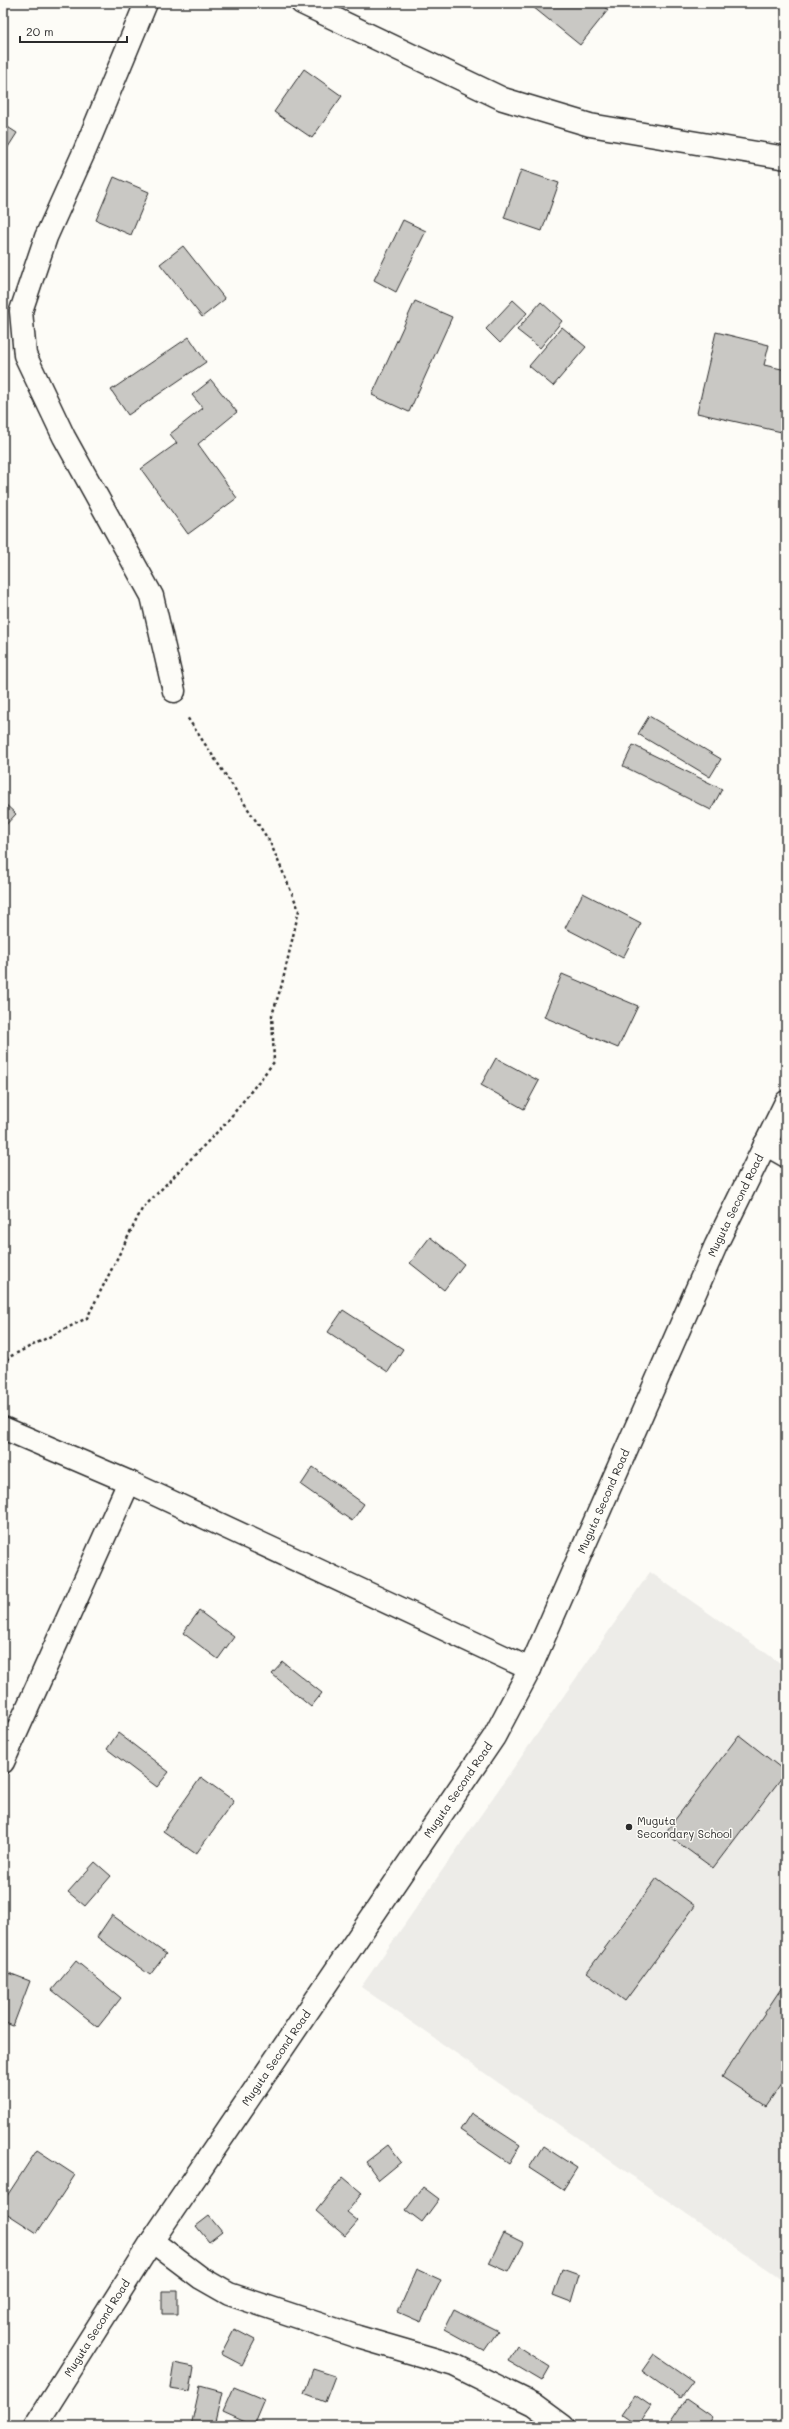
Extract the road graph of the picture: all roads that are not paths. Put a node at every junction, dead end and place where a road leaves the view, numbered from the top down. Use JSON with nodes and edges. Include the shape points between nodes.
{"nodes":[{"id":1,"x":146,"y":3,"type":"edge"},
{"id":2,"x":302,"y":3,"type":"edge"},
{"id":3,"x":786,"y":158,"type":"edge"},
{"id":4,"x":174,"y":691,"type":"road end"},
{"id":5,"x":786,"y":1102,"type":"edge"},
{"id":6,"x":765,"y":1144,"type":"junction"},
{"id":7,"x":786,"y":1156,"type":"edge"},
{"id":8,"x":3,"y":1428,"type":"edge"},
{"id":9,"x":129,"y":1482,"type":"junction"},
{"id":10,"x":530,"y":1669,"type":"junction"},
{"id":11,"x":3,"y":1762,"type":"edge"},
{"id":12,"x":152,"y":2241,"type":"junction"},
{"id":13,"x":35,"y":2426,"type":"edge"},
{"id":14,"x":563,"y":2426,"type":"edge"}],
"edges":[{"from":1,"to":4,"type":"street","via":[[46,237],[21,311],[25,355],[64,437],[152,596]]},
{"from":2,"to":3,"type":"street","via":[[503,99],[590,124]]},
{"from":5,"to":6,"type":"street","name":"Muguta Second Road"},
{"from":6,"to":7,"type":"street"},
{"from":6,"to":10,"type":"street","name":"Muguta Second Road","via":[[716,1245]]},
{"from":8,"to":9,"type":"street"},
{"from":9,"to":10,"type":"street"},
{"from":9,"to":11,"type":"street"},
{"from":10,"to":12,"type":"street","name":"Muguta Second Road","via":[[494,1737]]},
{"from":12,"to":13,"type":"street","name":"Muguta Second Road"},
{"from":12,"to":14,"type":"street","via":[[201,2278],[229,2294],[358,2337],[454,2365],[533,2404]]}]}
